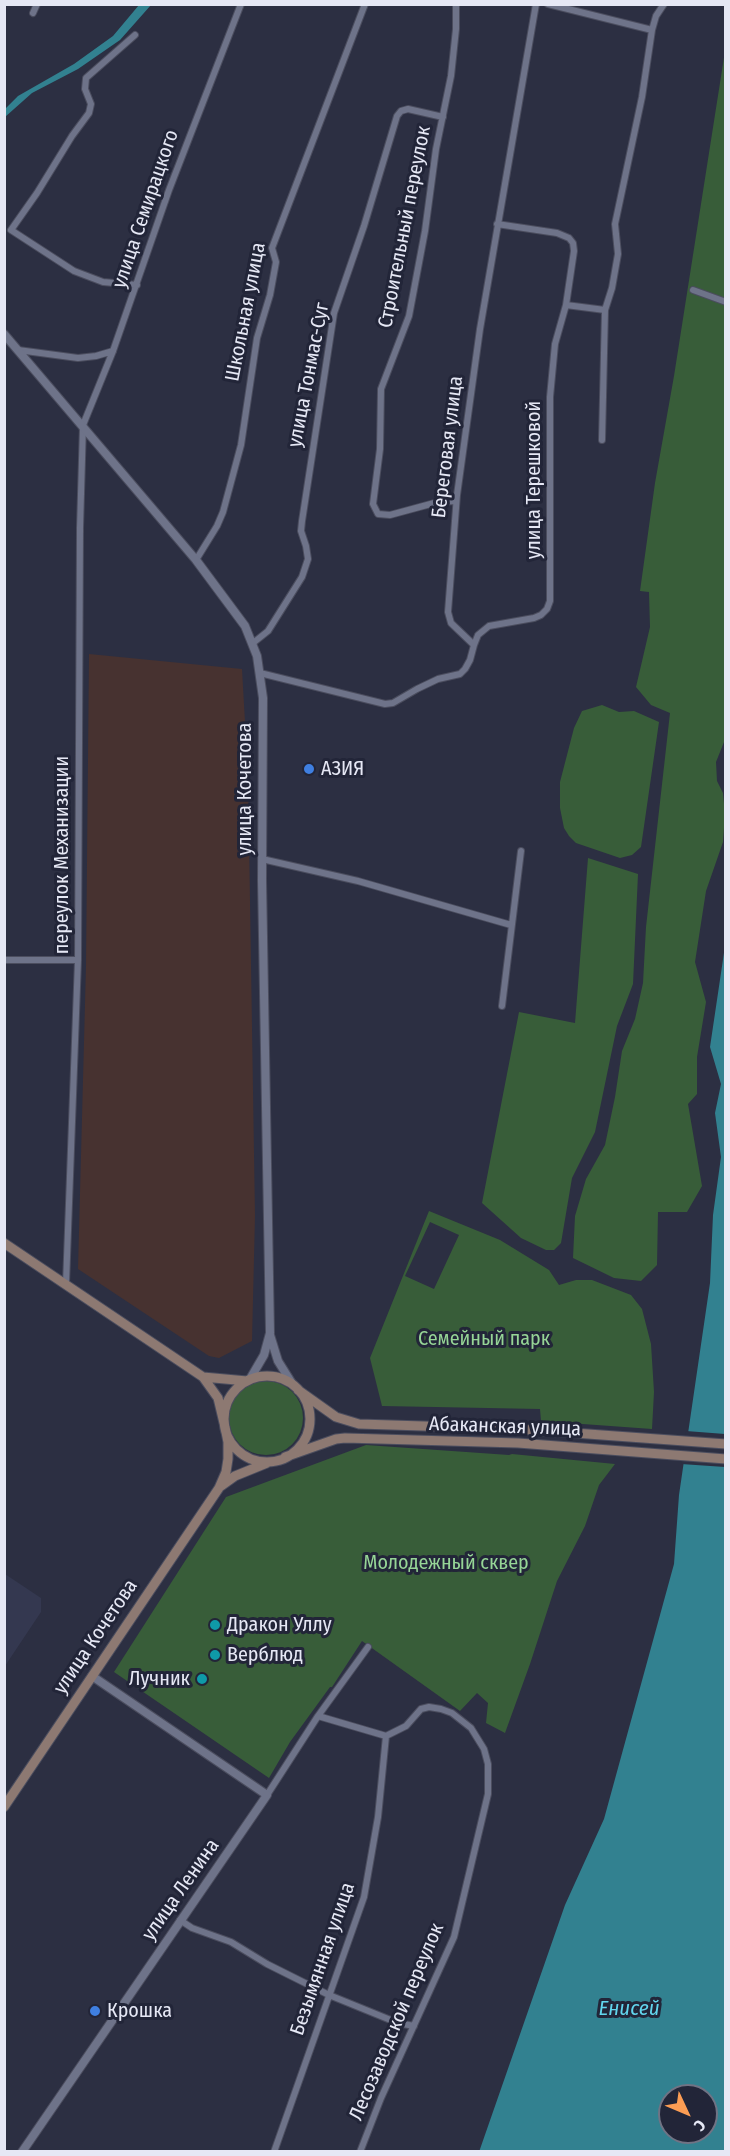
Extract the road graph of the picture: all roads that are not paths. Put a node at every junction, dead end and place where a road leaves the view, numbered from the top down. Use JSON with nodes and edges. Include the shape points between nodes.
{"nodes":[{"id":1,"x":37,"y":4,"type":"edge"},
{"id":2,"x":241,"y":4,"type":"edge"},
{"id":3,"x":365,"y":4,"type":"edge"},
{"id":4,"x":456,"y":4,"type":"edge"},
{"id":5,"x":536,"y":4,"type":"edge"},
{"id":6,"x":548,"y":4,"type":"edge"},
{"id":7,"x":664,"y":4,"type":"edge"},
{"id":8,"x":33,"y":13,"type":"dead end"},
{"id":9,"x":652,"y":30,"type":"junction"},
{"id":10,"x":135,"y":35,"type":"dead end"},
{"id":11,"x":443,"y":117,"type":"junction"},
{"id":12,"x":497,"y":224,"type":"junction"},
{"id":13,"x":137,"y":285,"type":"junction"},
{"id":14,"x":693,"y":290,"type":"dead end"},
{"id":15,"x":726,"y":302,"type":"edge"},
{"id":16,"x":566,"y":305,"type":"junction"},
{"id":17,"x":605,"y":310,"type":"junction"},
{"id":18,"x":4,"y":334,"type":"edge"},
{"id":19,"x":18,"y":350,"type":"junction"},
{"id":20,"x":113,"y":351,"type":"junction"},
{"id":21,"x":83,"y":425,"type":"junction"},
{"id":22,"x":602,"y":440,"type":"dead end"},
{"id":23,"x":456,"y":501,"type":"junction"},
{"id":24,"x":196,"y":560,"type":"junction"},
{"id":25,"x":253,"y":643,"type":"junction"},
{"id":26,"x":474,"y":645,"type":"junction"},
{"id":27,"x":260,"y":673,"type":"junction"},
{"id":28,"x":520,"y":851,"type":"dead end"},
{"id":29,"x":262,"y":858,"type":"junction"},
{"id":30,"x":512,"y":925,"type":"junction"},
{"id":31,"x":4,"y":960,"type":"edge"},
{"id":32,"x":78,"y":960,"type":"junction"},
{"id":33,"x":502,"y":1006,"type":"dead end"},
{"id":34,"x":4,"y":1243,"type":"edge"},
{"id":35,"x":66,"y":1284,"type":"junction"},
{"id":36,"x":269,"y":1334,"type":"junction"},
{"id":37,"x":203,"y":1377,"type":"junction"},
{"id":38,"x":248,"y":1380,"type":"junction"},
{"id":39,"x":296,"y":1387,"type":"junction"},
{"id":40,"x":224,"y":1425,"type":"junction"},
{"id":41,"x":726,"y":1444,"type":"edge"},
{"id":42,"x":283,"y":1458,"type":"junction"},
{"id":43,"x":726,"y":1459,"type":"edge"},
{"id":44,"x":219,"y":1488,"type":"junction"},
{"id":45,"x":368,"y":1647,"type":"dead end"},
{"id":46,"x":92,"y":1676,"type":"junction"},
{"id":47,"x":318,"y":1716,"type":"junction"},
{"id":48,"x":386,"y":1736,"type":"junction"},
{"id":49,"x":267,"y":1795,"type":"junction"},
{"id":50,"x":4,"y":1807,"type":"edge"},
{"id":51,"x":180,"y":1920,"type":"junction"},
{"id":52,"x":329,"y":1995,"type":"junction"},
{"id":53,"x":414,"y":2026,"type":"junction"},
{"id":54,"x":22,"y":2151,"type":"edge"},
{"id":55,"x":274,"y":2151,"type":"edge"},
{"id":56,"x":360,"y":2151,"type":"edge"}],
"edges":[{"from":1,"to":8,"type":"street"},
{"from":2,"to":13,"type":"street","name":"улица Семирацкого"},
{"from":3,"to":24,"type":"street","name":"Школьная улица","via":[[272,248],[276,262],[256,338],[241,446],[223,512]]},
{"from":4,"to":11,"type":"street","name":"Строительный переулок","via":[[455,41]]},
{"from":5,"to":12,"type":"street","name":"Береговая улица"},
{"from":6,"to":9,"type":"street"},
{"from":7,"to":9,"type":"street"},
{"from":9,"to":17,"type":"street","via":[[615,224],[618,254]]},
{"from":10,"to":13,"type":"street","via":[[86,78],[89,113],[11,230],[74,271],[103,282]]},
{"from":11,"to":23,"type":"street","name":"Строительный переулок","via":[[409,316],[381,389],[380,449],[373,504],[378,514],[390,516],[438,502]]},
{"from":11,"to":25,"type":"street","name":"улица Тонмас-Суг","via":[[408,109],[397,117],[334,314],[302,521],[308,559],[302,577],[268,631]]},
{"from":12,"to":16,"type":"street","name":"улица Терешковой","via":[[569,238],[574,251]]},
{"from":12,"to":23,"type":"street","name":"Береговая улица"},
{"from":13,"to":20,"type":"street","name":"улица Семирацкого"},
{"from":14,"to":15,"type":"street"},
{"from":16,"to":17,"type":"street"},
{"from":16,"to":26,"type":"street","name":"улица Терешковой","via":[[555,344],[550,397],[550,601],[541,615],[482,630]]},
{"from":17,"to":22,"type":"street"},
{"from":18,"to":19,"type":"street","name":"улица Кочетова"},
{"from":19,"to":20,"type":"street","via":[[78,358]]},
{"from":19,"to":21,"type":"street","name":"улица Кочетова"},
{"from":20,"to":21,"type":"street","name":"улица Семирацкого"},
{"from":21,"to":24,"type":"street","name":"улица Кочетова"},
{"from":21,"to":32,"type":"street","name":"переулок Механизации"},
{"from":23,"to":26,"type":"street","name":"Береговая улица","via":[[448,612],[451,624]]},
{"from":24,"to":25,"type":"street","name":"улица Кочетова","via":[[231,605]]},
{"from":25,"to":27,"type":"street","name":"улица Кочетова"},
{"from":26,"to":27,"type":"street","via":[[460,674],[438,679],[393,703],[356,698]]},
{"from":27,"to":29,"type":"street","name":"улица Кочетова"},
{"from":28,"to":30,"type":"street"},
{"from":29,"to":30,"type":"street"},
{"from":29,"to":36,"type":"street","name":"улица Кочетова"},
{"from":30,"to":33,"type":"street"},
{"from":31,"to":32,"type":"street"},
{"from":32,"to":35,"type":"street","name":"переулок Механизации"},
{"from":34,"to":35,"type":"main road"},
{"from":35,"to":37,"type":"main road"},
{"from":36,"to":38,"type":"street","name":"улица Кочетова","via":[[264,1355]]},
{"from":36,"to":39,"type":"street","name":"улица Кочетова","via":[[278,1361]]},
{"from":37,"to":38,"type":"main road"},
{"from":37,"to":40,"type":"main road","via":[[218,1398]]},
{"from":38,"to":39,"type":"main road","via":[[270,1376]]},
{"from":38,"to":40,"type":"main road","via":[[229,1398]]},
{"from":39,"to":41,"type":"main road","name":"Абаканская улица","via":[[336,1417],[359,1424],[519,1429]]},
{"from":39,"to":42,"type":"main road","via":[[308,1408],[308,1429],[298,1448]]},
{"from":40,"to":42,"type":"main road","via":[[230,1441],[245,1456],[266,1462]]},
{"from":40,"to":44,"type":"main road","name":"улица Кочетова","via":[[228,1459]]},
{"from":42,"to":43,"type":"main road","name":"Абаканская улица","via":[[345,1438],[518,1443]]},
{"from":42,"to":44,"type":"main road","name":"улица Кочетова","via":[[247,1470]]},
{"from":44,"to":46,"type":"main road","name":"улица Кочетова"},
{"from":45,"to":47,"type":"street","name":"улица Ленина"},
{"from":46,"to":49,"type":"street"},
{"from":46,"to":50,"type":"main road","name":"улица Кочетова"},
{"from":47,"to":48,"type":"street"},
{"from":47,"to":49,"type":"street","name":"улица Ленина"},
{"from":48,"to":52,"type":"street","name":"Безымянная улица","via":[[378,1817],[364,1897]]},
{"from":48,"to":53,"type":"street","name":"Лесозаводской переулок","via":[[406,1726],[421,1709],[441,1709],[471,1728],[488,1764],[488,1794],[454,1936]]},
{"from":49,"to":51,"type":"street","name":"улица Ленина"},
{"from":51,"to":52,"type":"street","via":[[231,1942]]},
{"from":51,"to":54,"type":"street","name":"улица Ленина"},
{"from":52,"to":53,"type":"street"},
{"from":52,"to":55,"type":"street","name":"Безымянная улица"},
{"from":53,"to":56,"type":"street","name":"Лесозаводской переулок"}]}
